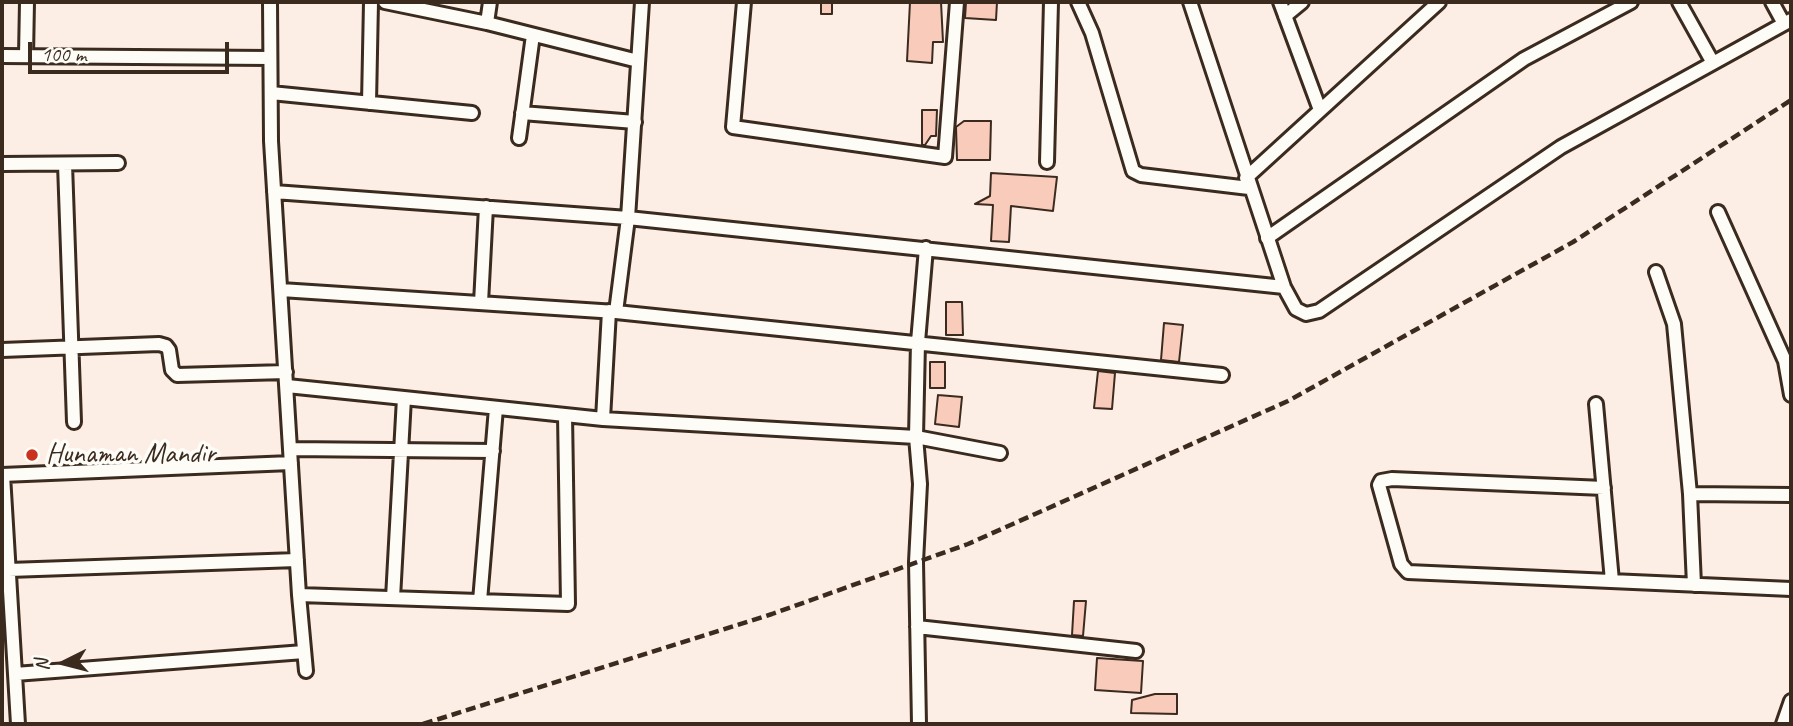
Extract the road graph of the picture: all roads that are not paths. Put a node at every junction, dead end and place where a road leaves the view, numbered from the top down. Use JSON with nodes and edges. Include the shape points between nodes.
{"nodes":[{"id":1,"x":27,"y":2,"type":"edge"},
{"id":2,"x":270,"y":2,"type":"edge"},
{"id":3,"x":371,"y":2,"type":"edge"},
{"id":4,"x":385,"y":2,"type":"edge"},
{"id":5,"x":490,"y":2,"type":"edge"},
{"id":6,"x":642,"y":2,"type":"edge"},
{"id":7,"x":744,"y":2,"type":"edge"},
{"id":8,"x":957,"y":2,"type":"edge"},
{"id":9,"x":1051,"y":2,"type":"edge"},
{"id":10,"x":1078,"y":2,"type":"edge"},
{"id":11,"x":1190,"y":2,"type":"edge"},
{"id":12,"x":1280,"y":2,"type":"edge"},
{"id":13,"x":1302,"y":2,"type":"edge"},
{"id":14,"x":1439,"y":2,"type":"edge"},
{"id":15,"x":1631,"y":2,"type":"edge"},
{"id":16,"x":1679,"y":2,"type":"edge"},
{"id":17,"x":1772,"y":2,"type":"edge"},
{"id":18,"x":1285,"y":16,"type":"junction"},
{"id":19,"x":1788,"y":22,"type":"edge"},
{"id":20,"x":487,"y":23,"type":"junction"},
{"id":21,"x":533,"y":35,"type":"junction"},
{"id":22,"x":2,"y":56,"type":"edge"},
{"id":23,"x":26,"y":56,"type":"junction"},
{"id":24,"x":270,"y":58,"type":"junction"},
{"id":25,"x":638,"y":61,"type":"junction"},
{"id":26,"x":1713,"y":63,"type":"junction"},
{"id":27,"x":271,"y":93,"type":"junction"},
{"id":28,"x":369,"y":103,"type":"junction"},
{"id":29,"x":1320,"y":110,"type":"junction"},
{"id":30,"x":472,"y":113,"type":"dead end"},
{"id":31,"x":523,"y":113,"type":"junction"},
{"id":32,"x":635,"y":122,"type":"junction"},
{"id":33,"x":519,"y":138,"type":"dead end"},
{"id":34,"x":1047,"y":162,"type":"dead end"},
{"id":35,"x":118,"y":163,"type":"dead end"},
{"id":36,"x":2,"y":164,"type":"edge"},
{"id":37,"x":65,"y":164,"type":"junction"},
{"id":38,"x":1247,"y":183,"type":"junction"},
{"id":39,"x":274,"y":192,"type":"junction"},
{"id":40,"x":486,"y":208,"type":"junction"},
{"id":41,"x":1718,"y":212,"type":"dead end"},
{"id":42,"x":628,"y":218,"type":"junction"},
{"id":43,"x":1267,"y":238,"type":"junction"},
{"id":44,"x":926,"y":248,"type":"junction"},
{"id":45,"x":1656,"y":272,"type":"dead end"},
{"id":46,"x":1284,"y":287,"type":"junction"},
{"id":47,"x":281,"y":290,"type":"junction"},
{"id":48,"x":481,"y":303,"type":"junction"},
{"id":49,"x":613,"y":312,"type":"junction"},
{"id":50,"x":918,"y":341,"type":"junction"},
{"id":51,"x":71,"y":347,"type":"junction"},
{"id":52,"x":2,"y":350,"type":"edge"},
{"id":53,"x":286,"y":372,"type":"junction"},
{"id":54,"x":1223,"y":374,"type":"dead end"},
{"id":55,"x":287,"y":386,"type":"junction"},
{"id":56,"x":1791,"y":395,"type":"edge"},
{"id":57,"x":404,"y":398,"type":"junction"},
{"id":58,"x":1597,"y":404,"type":"dead end"},
{"id":59,"x":496,"y":408,"type":"junction"},
{"id":60,"x":565,"y":415,"type":"junction"},
{"id":61,"x":603,"y":419,"type":"junction"},
{"id":62,"x":74,"y":422,"type":"dead end"},
{"id":63,"x":916,"y":437,"type":"junction"},
{"id":64,"x":290,"y":449,"type":"junction"},
{"id":65,"x":402,"y":450,"type":"junction"},
{"id":66,"x":493,"y":451,"type":"junction"},
{"id":67,"x":1000,"y":453,"type":"dead end"},
{"id":68,"x":291,"y":463,"type":"junction"},
{"id":69,"x":2,"y":475,"type":"edge"},
{"id":70,"x":1604,"y":488,"type":"junction"},
{"id":71,"x":1690,"y":494,"type":"junction"},
{"id":72,"x":1791,"y":495,"type":"edge"},
{"id":73,"x":297,"y":560,"type":"junction"},
{"id":74,"x":9,"y":570,"type":"junction"},
{"id":75,"x":1612,"y":581,"type":"junction"},
{"id":76,"x":1694,"y":584,"type":"junction"},
{"id":77,"x":1791,"y":589,"type":"edge"},
{"id":78,"x":299,"y":595,"type":"junction"},
{"id":79,"x":393,"y":598,"type":"junction"},
{"id":80,"x":480,"y":601,"type":"junction"},
{"id":81,"x":917,"y":627,"type":"junction"},
{"id":82,"x":1136,"y":651,"type":"dead end"},
{"id":83,"x":304,"y":652,"type":"junction"},
{"id":84,"x":306,"y":671,"type":"dead end"},
{"id":85,"x":15,"y":674,"type":"junction"},
{"id":86,"x":1791,"y":701,"type":"edge"},
{"id":87,"x":18,"y":724,"type":"edge"},
{"id":88,"x":919,"y":724,"type":"edge"},
{"id":89,"x":1783,"y":724,"type":"edge"}],
"edges":[{"from":1,"to":23,"type":"street"},
{"from":2,"to":24,"type":"street"},
{"from":3,"to":28,"type":"street"},
{"from":4,"to":20,"type":"street"},
{"from":5,"to":20,"type":"street"},
{"from":6,"to":25,"type":"street"},
{"from":7,"to":8,"type":"street","via":[[733,127],[945,157]]},
{"from":9,"to":34,"type":"street"},
{"from":10,"to":38,"type":"street","via":[[1133,171]]},
{"from":11,"to":38,"type":"street"},
{"from":12,"to":18,"type":"street"},
{"from":13,"to":18,"type":"street"},
{"from":14,"to":29,"type":"street"},
{"from":15,"to":43,"type":"street","via":[[1524,59]]},
{"from":16,"to":26,"type":"street"},
{"from":17,"to":19,"type":"street"},
{"from":18,"to":29,"type":"street"},
{"from":19,"to":26,"type":"street"},
{"from":20,"to":21,"type":"street"},
{"from":21,"to":25,"type":"street"},
{"from":21,"to":31,"type":"street"},
{"from":22,"to":23,"type":"street"},
{"from":23,"to":24,"type":"street"},
{"from":24,"to":27,"type":"street"},
{"from":25,"to":32,"type":"street"},
{"from":26,"to":46,"type":"street","via":[[1561,146],[1319,311],[1300,313]]},
{"from":27,"to":28,"type":"street"},
{"from":27,"to":39,"type":"street"},
{"from":28,"to":30,"type":"street"},
{"from":29,"to":38,"type":"street"},
{"from":31,"to":32,"type":"street"},
{"from":31,"to":33,"type":"street"},
{"from":32,"to":42,"type":"street"},
{"from":35,"to":37,"type":"street"},
{"from":36,"to":37,"type":"street"},
{"from":37,"to":51,"type":"street"},
{"from":38,"to":43,"type":"street"},
{"from":39,"to":40,"type":"street"},
{"from":39,"to":47,"type":"street"},
{"from":40,"to":42,"type":"street"},
{"from":40,"to":48,"type":"street"},
{"from":41,"to":56,"type":"street","via":[[1785,361]]},
{"from":42,"to":44,"type":"street"},
{"from":42,"to":49,"type":"street"},
{"from":43,"to":46,"type":"street"},
{"from":44,"to":46,"type":"street"},
{"from":44,"to":50,"type":"street"},
{"from":45,"to":71,"type":"street","via":[[1674,324]]},
{"from":47,"to":48,"type":"street"},
{"from":47,"to":53,"type":"street"},
{"from":48,"to":49,"type":"street"},
{"from":49,"to":50,"type":"street"},
{"from":49,"to":61,"type":"street"},
{"from":50,"to":54,"type":"street"},
{"from":50,"to":63,"type":"street"},
{"from":51,"to":52,"type":"street"},
{"from":51,"to":53,"type":"street","via":[[166,346],[172,370],[185,376]]},
{"from":51,"to":62,"type":"street"},
{"from":53,"to":55,"type":"street"},
{"from":55,"to":57,"type":"street"},
{"from":55,"to":64,"type":"street"},
{"from":57,"to":59,"type":"street"},
{"from":57,"to":65,"type":"street"},
{"from":58,"to":70,"type":"street"},
{"from":59,"to":60,"type":"street"},
{"from":59,"to":66,"type":"street"},
{"from":60,"to":61,"type":"street"},
{"from":60,"to":80,"type":"street","via":[[568,604]]},
{"from":61,"to":63,"type":"street"},
{"from":63,"to":67,"type":"street"},
{"from":63,"to":81,"type":"street","via":[[920,484]]},
{"from":64,"to":65,"type":"street"},
{"from":64,"to":68,"type":"street"},
{"from":65,"to":66,"type":"street"},
{"from":65,"to":79,"type":"street"},
{"from":66,"to":80,"type":"street"},
{"from":68,"to":69,"type":"street"},
{"from":68,"to":73,"type":"street"},
{"from":69,"to":74,"type":"street"},
{"from":70,"to":75,"type":"street"},
{"from":70,"to":75,"type":"street","via":[[1392,479],[1379,485],[1401,564],[1408,572]]},
{"from":71,"to":72,"type":"street"},
{"from":71,"to":76,"type":"street"},
{"from":73,"to":74,"type":"street"},
{"from":73,"to":78,"type":"street"},
{"from":74,"to":85,"type":"street"},
{"from":75,"to":76,"type":"street"},
{"from":76,"to":77,"type":"street"},
{"from":78,"to":79,"type":"street"},
{"from":78,"to":83,"type":"street"},
{"from":79,"to":80,"type":"street"},
{"from":81,"to":82,"type":"street"},
{"from":81,"to":88,"type":"street"},
{"from":83,"to":84,"type":"street"},
{"from":83,"to":85,"type":"street"},
{"from":85,"to":87,"type":"street"},
{"from":86,"to":89,"type":"street"}]}
